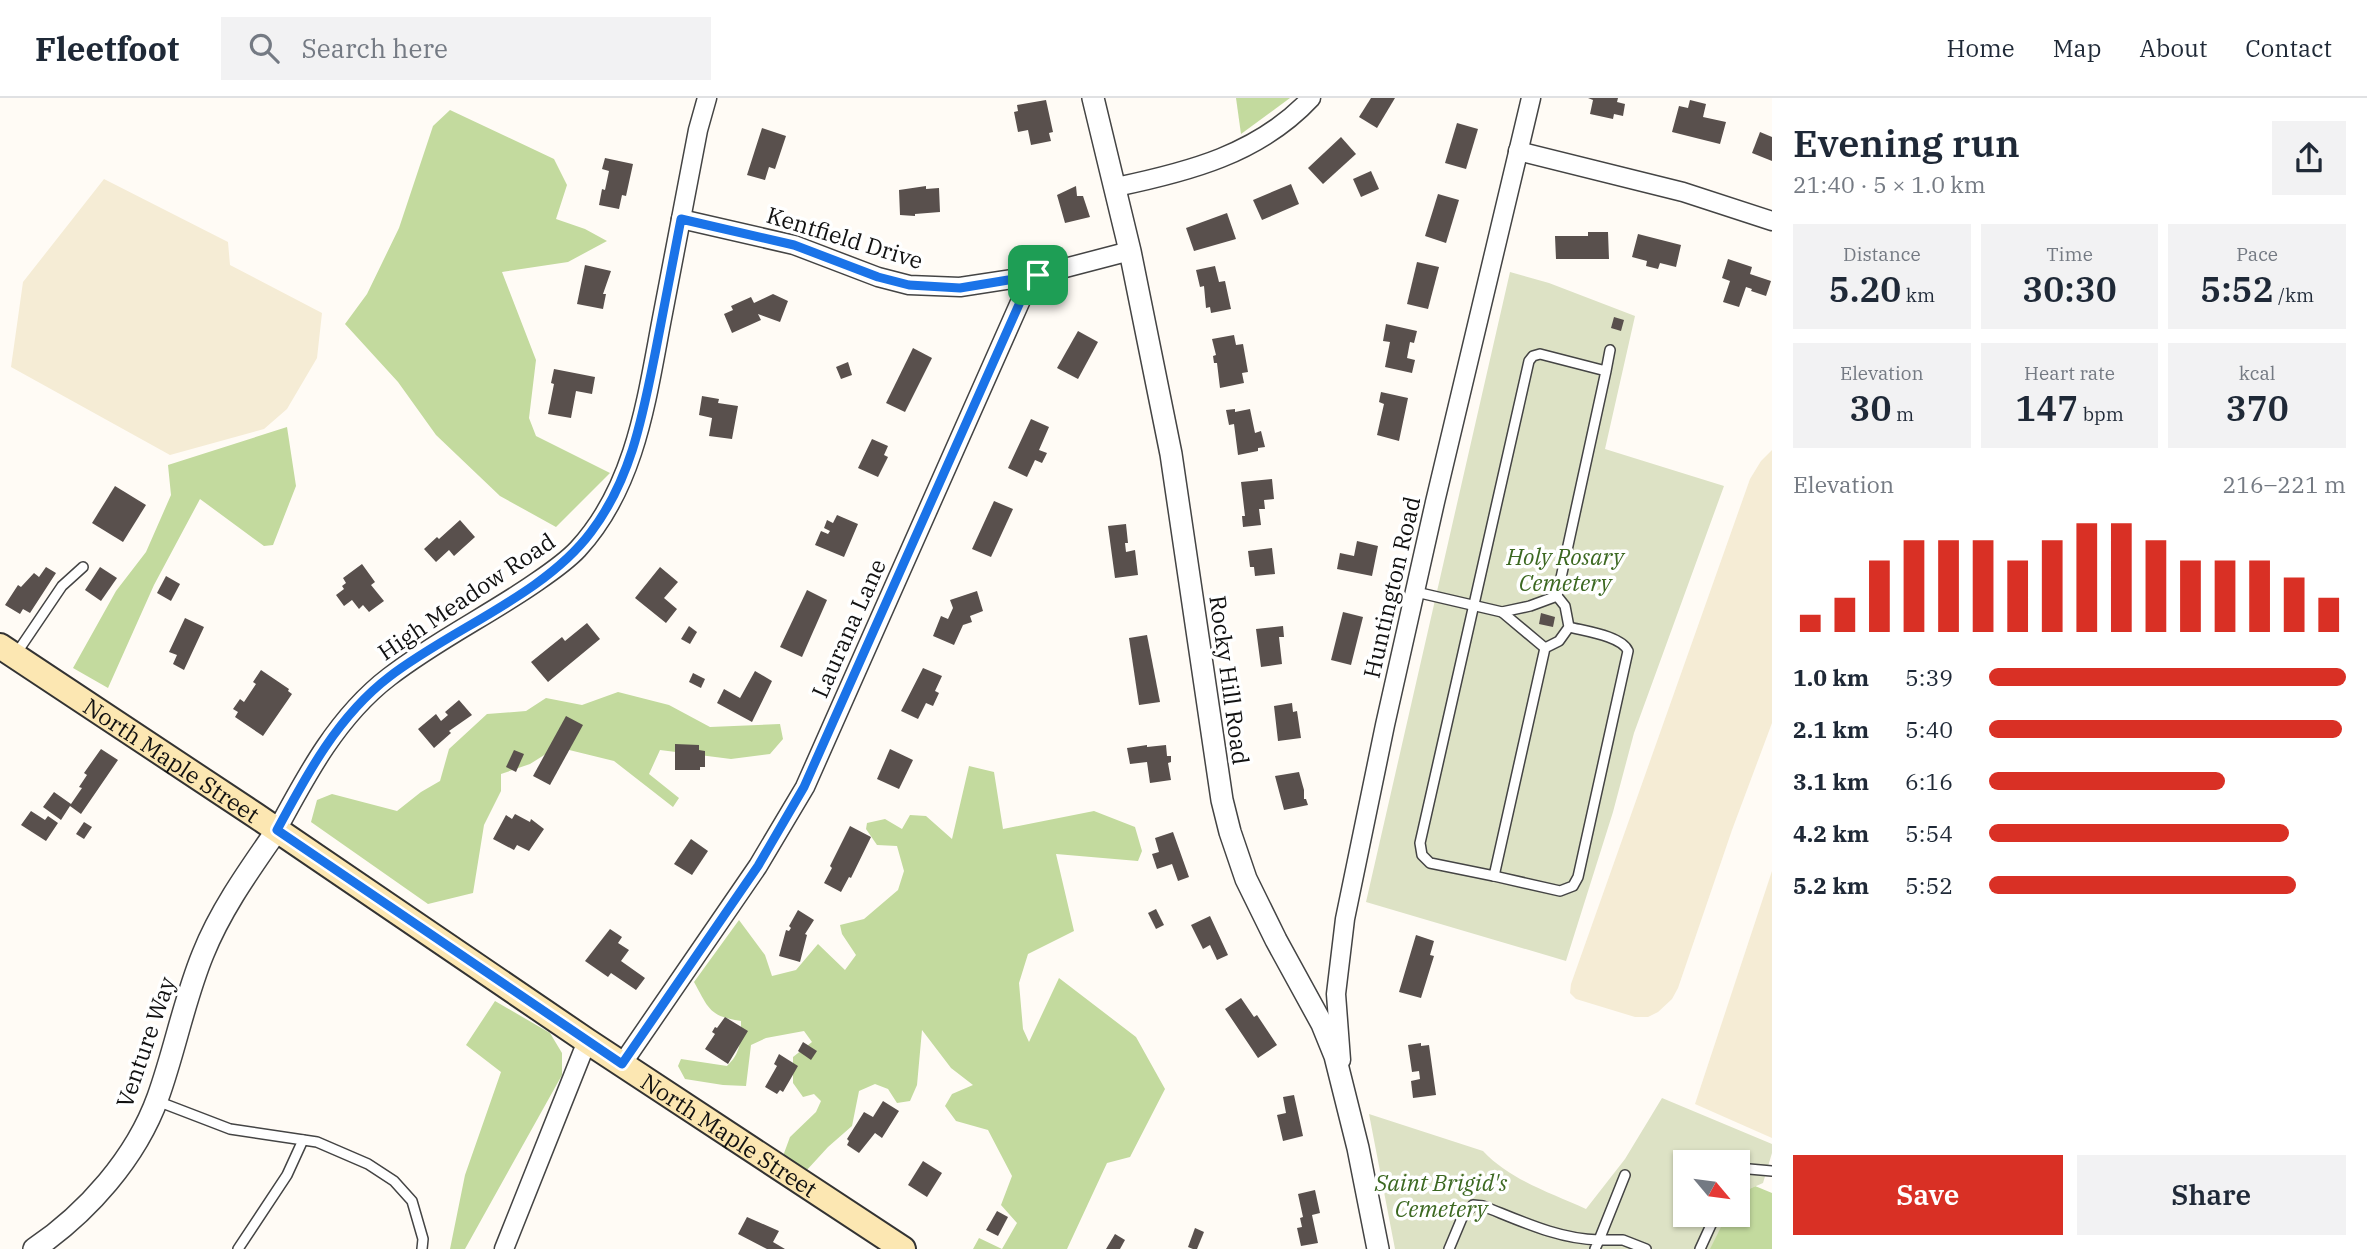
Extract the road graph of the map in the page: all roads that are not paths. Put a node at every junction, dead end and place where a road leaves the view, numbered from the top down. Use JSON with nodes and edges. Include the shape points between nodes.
{"nodes":[{"id":1,"x":708,"y":98,"type":"edge"},
{"id":2,"x":1093,"y":98,"type":"edge"},
{"id":3,"x":1311,"y":98,"type":"edge"},
{"id":4,"x":1531,"y":98,"type":"edge"},
{"id":5,"x":1518,"y":151,"type":"junction"},
{"id":6,"x":1116,"y":187,"type":"junction"},
{"id":7,"x":681,"y":219,"type":"junction"},
{"id":8,"x":1772,"y":221,"type":"edge"},
{"id":9,"x":1130,"y":251,"type":"junction"},
{"id":10,"x":1038,"y":275,"type":"junction"},
{"id":11,"x":1610,"y":351,"type":"dead end"},
{"id":12,"x":1606,"y":371,"type":"junction"},
{"id":13,"x":83,"y":567,"type":"dead end"},
{"id":14,"x":1416,"y":592,"type":"junction"},
{"id":15,"x":1557,"y":596,"type":"junction"},
{"id":16,"x":1472,"y":605,"type":"junction"},
{"id":17,"x":1502,"y":612,"type":"junction"},
{"id":18,"x":1569,"y":627,"type":"junction"},
{"id":19,"x":1545,"y":648,"type":"junction"},
{"id":20,"x":8,"y":650,"type":"edge"},
{"id":21,"x":277,"y":830,"type":"junction"},
{"id":22,"x":1494,"y":876,"type":"junction"},
{"id":23,"x":587,"y":1041,"type":"junction"},
{"id":24,"x":622,"y":1064,"type":"junction"},
{"id":25,"x":1345,"y":1091,"type":"junction"},
{"id":26,"x":157,"y":1101,"type":"junction"},
{"id":27,"x":303,"y":1140,"type":"junction"},
{"id":28,"x":1750,"y":1169,"type":"edge"},
{"id":29,"x":1772,"y":1171,"type":"edge"},
{"id":30,"x":1625,"y":1175,"type":"dead end"},
{"id":31,"x":1710,"y":1227,"type":"edge"},
{"id":32,"x":1597,"y":1244,"type":"edge"},
{"id":33,"x":34,"y":1249,"type":"edge"},
{"id":34,"x":238,"y":1249,"type":"edge"},
{"id":35,"x":422,"y":1249,"type":"edge"},
{"id":36,"x":504,"y":1249,"type":"edge"},
{"id":37,"x":903,"y":1249,"type":"edge"},
{"id":38,"x":1378,"y":1249,"type":"edge"},
{"id":39,"x":1449,"y":1249,"type":"edge"},
{"id":40,"x":1646,"y":1249,"type":"edge"},
{"id":41,"x":1700,"y":1249,"type":"edge"}],
"edges":[{"from":1,"to":7,"type":"street","name":"High Meadow Road"},
{"from":2,"to":6,"type":"street","name":"Rocky Hill Road"},
{"from":3,"to":6,"type":"street","via":[[1274,131],[1230,156]]},
{"from":4,"to":5,"type":"street","name":"Huntington Road"},
{"from":5,"to":8,"type":"street","via":[[1672,189]]},
{"from":5,"to":14,"type":"street","name":"Huntington Road"},
{"from":6,"to":9,"type":"street","name":"Rocky Hill Road"},
{"from":7,"to":10,"type":"street","name":"Kentfield Drive","via":[[794,245],[909,285],[960,288]]},
{"from":7,"to":21,"type":"street","name":"High Meadow Road","via":[[641,422],[623,478],[602,517],[577,550],[552,571],[372,691],[337,730]]},
{"from":9,"to":10,"type":"street"},
{"from":9,"to":25,"type":"street","name":"Rocky Hill Road","via":[[1171,454],[1230,832],[1247,878],[1329,1039]]},
{"from":10,"to":24,"type":"street","name":"Laurana Lane","via":[[1021,300],[804,787],[758,866]]},
{"from":11,"to":12,"type":"lane"},
{"from":12,"to":15,"type":"lane"},
{"from":12,"to":16,"type":"lane","via":[[1540,354],[1530,358]]},
{"from":13,"to":20,"type":"lane"},
{"from":14,"to":16,"type":"lane"},
{"from":14,"to":25,"type":"street","name":"Huntington Road","via":[[1340,947],[1336,1004]]},
{"from":15,"to":17,"type":"lane"},
{"from":15,"to":18,"type":"lane"},
{"from":16,"to":17,"type":"lane"},
{"from":16,"to":22,"type":"lane","via":[[1420,850],[1430,863]]},
{"from":17,"to":19,"type":"lane"},
{"from":18,"to":19,"type":"lane","via":[[1559,641]]},
{"from":18,"to":22,"type":"lane","via":[[1619,641],[1628,652],[1578,877],[1573,886],[1560,891]]},
{"from":19,"to":22,"type":"lane"},
{"from":20,"to":21,"type":"main road","name":"North Maple Street"},
{"from":21,"to":23,"type":"main road","name":"North Maple Street"},
{"from":21,"to":26,"type":"street","name":"Venture Way","via":[[230,901],[203,954]]},
{"from":23,"to":24,"type":"main road","name":"North Maple Street"},
{"from":23,"to":36,"type":"street"},
{"from":24,"to":37,"type":"main road","name":"North Maple Street"},
{"from":25,"to":38,"type":"street","name":"Rocky Hill Road"},
{"from":26,"to":27,"type":"lane","via":[[230,1129]]},
{"from":26,"to":33,"type":"street","name":"Venture Way","via":[[111,1177],[75,1217]]},
{"from":27,"to":34,"type":"lane"},
{"from":27,"to":35,"type":"lane","via":[[368,1164],[394,1181],[412,1201]]},
{"from":28,"to":29,"type":"lane"},
{"from":30,"to":32,"type":"lane"},
{"from":31,"to":41,"type":"lane"},
{"from":32,"to":39,"type":"lane","via":[[1473,1205]]},
{"from":32,"to":40,"type":"lane","via":[[1623,1240]]}]}
